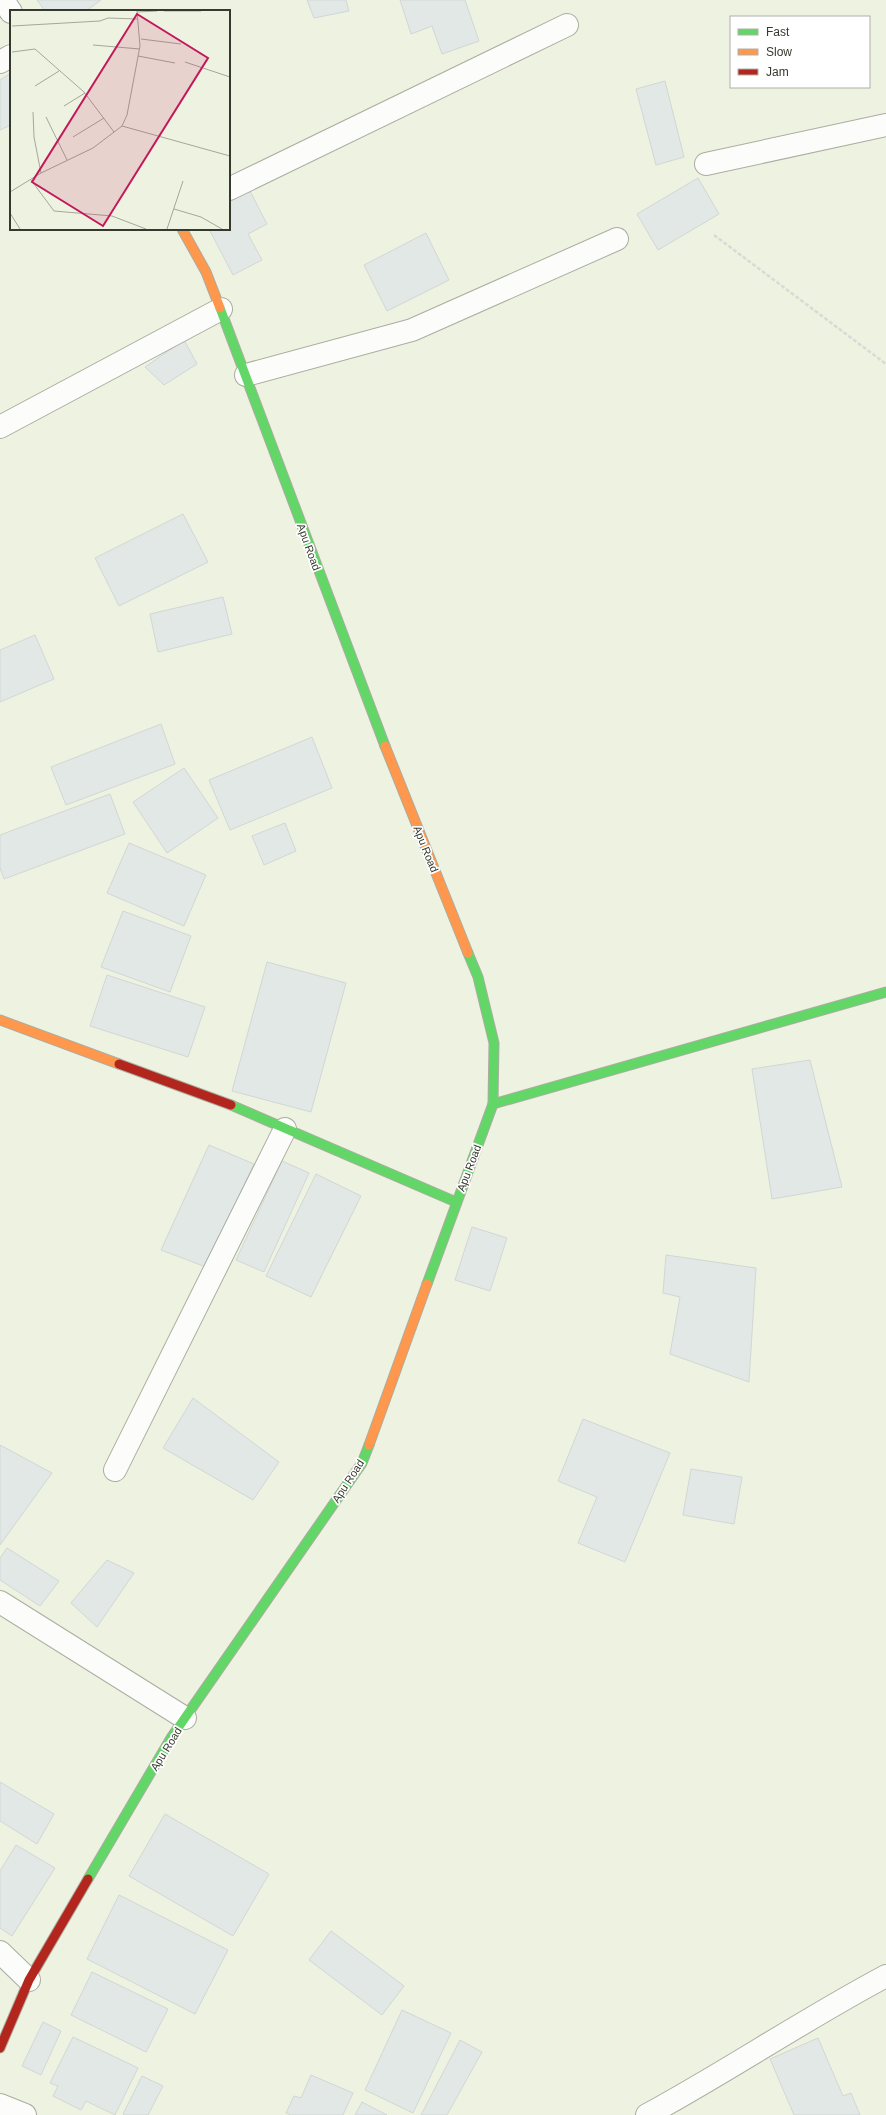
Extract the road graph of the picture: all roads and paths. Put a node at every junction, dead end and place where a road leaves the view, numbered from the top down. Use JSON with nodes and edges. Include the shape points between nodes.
{"nodes":[{"id":1,"x":3,"y":0,"type":"edge"},
{"id":2,"x":10,"y":10,"type":"edge"},
{"id":3,"x":567,"y":25,"type":"dead end"},
{"id":4,"x":10,"y":57,"type":"edge"},
{"id":5,"x":0,"y":62,"type":"edge"},
{"id":6,"x":886,"y":125,"type":"edge"},
{"id":7,"x":706,"y":164,"type":"dead end"},
{"id":8,"x":230,"y":189,"type":"edge"},
{"id":9,"x":183,"y":230,"type":"edge"},
{"id":10,"x":714,"y":235,"type":"dead end"},
{"id":11,"x":617,"y":239,"type":"dead end"},
{"id":12,"x":221,"y":309,"type":"junction"},
{"id":13,"x":886,"y":364,"type":"edge"},
{"id":14,"x":246,"y":374,"type":"junction"},
{"id":15,"x":0,"y":427,"type":"edge"},
{"id":16,"x":886,"y":992,"type":"edge"},
{"id":17,"x":0,"y":1020,"type":"edge"},
{"id":18,"x":493,"y":1104,"type":"junction"},
{"id":19,"x":286,"y":1129,"type":"junction"},
{"id":20,"x":456,"y":1202,"type":"junction"},
{"id":21,"x":115,"y":1470,"type":"dead end"},
{"id":22,"x":0,"y":1602,"type":"edge"},
{"id":23,"x":185,"y":1718,"type":"junction"},
{"id":24,"x":0,"y":1952,"type":"edge"},
{"id":25,"x":886,"y":1976,"type":"edge"},
{"id":26,"x":29,"y":1980,"type":"junction"},
{"id":27,"x":0,"y":2048,"type":"edge"},
{"id":28,"x":0,"y":2105,"type":"edge"},
{"id":29,"x":25,"y":2115,"type":"edge"},
{"id":30,"x":647,"y":2115,"type":"edge"}],
"edges":[{"from":1,"to":2,"type":"street"},
{"from":3,"to":8,"type":"street"},
{"from":4,"to":5,"type":"street"},
{"from":6,"to":7,"type":"street"},
{"from":9,"to":12,"type":"street","name":"Apu Road","via":[[206,272]]},
{"from":10,"to":13,"type":"path"},
{"from":11,"to":14,"type":"street","via":[[412,330]]},
{"from":12,"to":14,"type":"street","name":"Apu Road"},
{"from":12,"to":15,"type":"street"},
{"from":14,"to":18,"type":"street","name":"Apu Road","via":[[392,766],[478,977],[494,1043]]},
{"from":16,"to":18,"type":"street"},
{"from":17,"to":19,"type":"street","via":[[221,1101]]},
{"from":18,"to":20,"type":"street","name":"Apu Road"},
{"from":19,"to":20,"type":"street"},
{"from":19,"to":21,"type":"street"},
{"from":20,"to":23,"type":"street","name":"Apu Road","via":[[362,1463]]},
{"from":22,"to":23,"type":"street"},
{"from":23,"to":26,"type":"street","name":"Apu Road"},
{"from":24,"to":26,"type":"street"},
{"from":25,"to":30,"type":"street"},
{"from":26,"to":27,"type":"street","name":"Apu Road"},
{"from":28,"to":29,"type":"street"}]}
